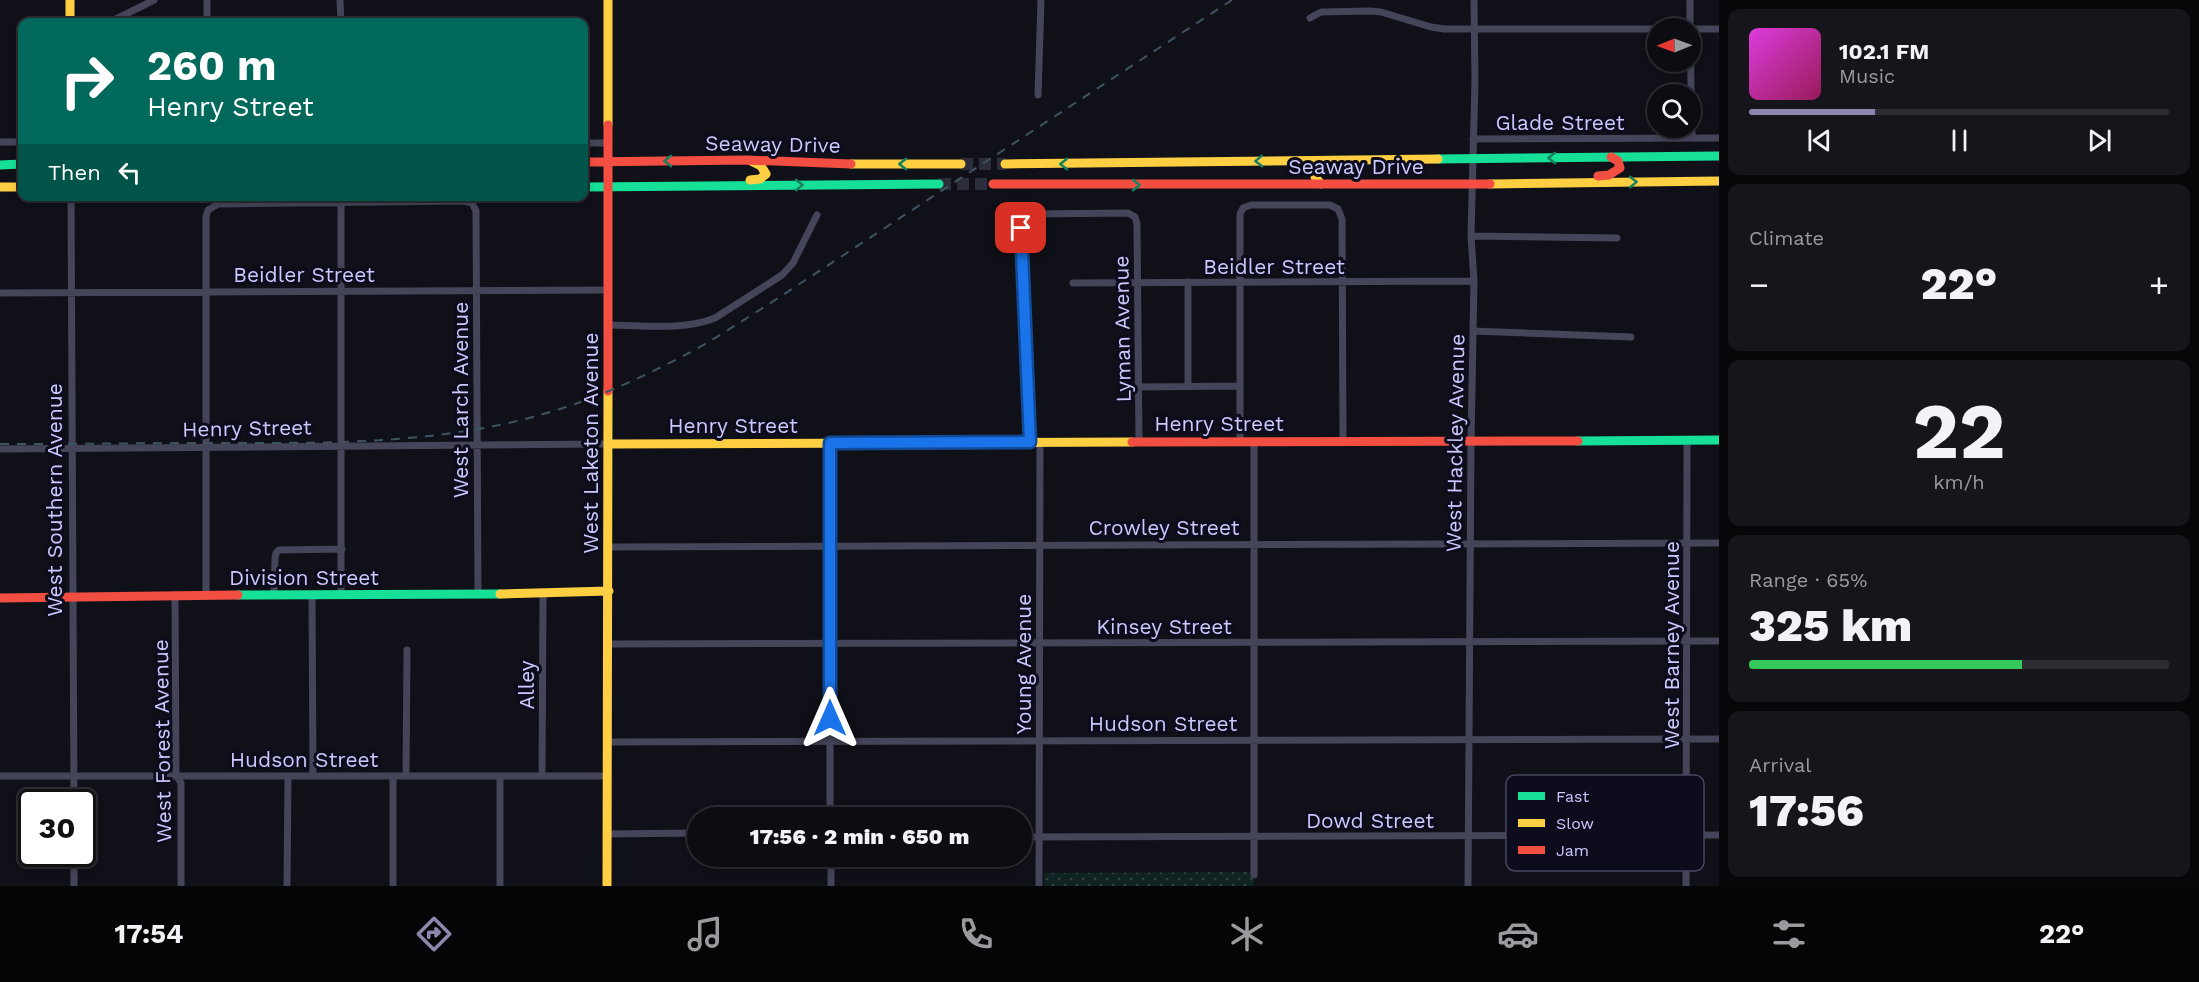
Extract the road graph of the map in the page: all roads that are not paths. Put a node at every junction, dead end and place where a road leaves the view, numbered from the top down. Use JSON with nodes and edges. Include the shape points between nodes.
{"nodes":[{"id":1,"x":69,"y":0,"type":"edge"},
{"id":2,"x":154,"y":0,"type":"edge"},
{"id":3,"x":207,"y":0,"type":"edge"},
{"id":4,"x":340,"y":0,"type":"edge"},
{"id":5,"x":608,"y":0,"type":"edge"},
{"id":6,"x":1041,"y":0,"type":"edge"},
{"id":7,"x":1474,"y":0,"type":"edge"},
{"id":8,"x":1690,"y":0,"type":"edge"},
{"id":9,"x":69,"y":18,"type":"edge"},
{"id":10,"x":118,"y":18,"type":"edge"},
{"id":11,"x":207,"y":18,"type":"edge"},
{"id":12,"x":341,"y":18,"type":"edge"},
{"id":13,"x":1310,"y":18,"type":"dead end"},
{"id":14,"x":1690,"y":18,"type":"edge"},
{"id":15,"x":1474,"y":28,"type":"junction"},
{"id":16,"x":1647,"y":29,"type":"edge"},
{"id":17,"x":1701,"y":29,"type":"edge"},
{"id":18,"x":1719,"y":29,"type":"edge"},
{"id":19,"x":1038,"y":95,"type":"dead end"},
{"id":20,"x":1692,"y":138,"type":"edge"},
{"id":21,"x":1701,"y":138,"type":"edge"},
{"id":22,"x":1719,"y":138,"type":"edge"},
{"id":23,"x":1473,"y":139,"type":"junction"},
{"id":24,"x":0,"y":142,"type":"edge"},
{"id":25,"x":18,"y":142,"type":"edge"},
{"id":26,"x":588,"y":143,"type":"edge"},
{"id":27,"x":609,"y":143,"type":"junction"},
{"id":28,"x":1719,"y":156,"type":"edge"},
{"id":29,"x":1611,"y":157,"type":"junction"},
{"id":30,"x":1457,"y":159,"type":"junction"},
{"id":31,"x":1473,"y":159,"type":"junction"},
{"id":32,"x":747,"y":160,"type":"junction"},
{"id":33,"x":609,"y":162,"type":"junction"},
{"id":34,"x":588,"y":163,"type":"edge"},
{"id":35,"x":18,"y":164,"type":"edge"},
{"id":36,"x":961,"y":164,"type":"tunnel mouth"},
{"id":37,"x":1005,"y":164,"type":"tunnel mouth"},
{"id":38,"x":0,"y":165,"type":"edge"},
{"id":39,"x":1719,"y":181,"type":"edge"},
{"id":40,"x":1490,"y":183,"type":"junction"},
{"id":41,"x":939,"y":184,"type":"tunnel mouth"},
{"id":42,"x":993,"y":184,"type":"tunnel mouth"},
{"id":43,"x":1321,"y":184,"type":"junction"},
{"id":44,"x":1472,"y":184,"type":"junction"},
{"id":45,"x":0,"y":187,"type":"edge"},
{"id":46,"x":18,"y":187,"type":"edge"},
{"id":47,"x":588,"y":187,"type":"edge"},
{"id":48,"x":608,"y":187,"type":"junction"},
{"id":49,"x":626,"y":187,"type":"junction"},
{"id":50,"x":71,"y":201,"type":"edge"},
{"id":51,"x":342,"y":202,"type":"junction"},
{"id":52,"x":818,"y":215,"type":"dead end"},
{"id":53,"x":1472,"y":236,"type":"junction"},
{"id":54,"x":1617,"y":238,"type":"dead end"},
{"id":55,"x":1474,"y":281,"type":"junction"},
{"id":56,"x":1138,"y":282,"type":"junction"},
{"id":57,"x":1188,"y":282,"type":"junction"},
{"id":58,"x":1239,"y":282,"type":"junction"},
{"id":59,"x":1343,"y":282,"type":"junction"},
{"id":60,"x":1073,"y":283,"type":"dead end"},
{"id":61,"x":476,"y":290,"type":"junction"},
{"id":62,"x":608,"y":290,"type":"junction"},
{"id":63,"x":206,"y":291,"type":"junction"},
{"id":64,"x":342,"y":291,"type":"junction"},
{"id":65,"x":0,"y":292,"type":"edge"},
{"id":66,"x":71,"y":292,"type":"junction"},
{"id":67,"x":608,"y":325,"type":"junction"},
{"id":68,"x":1473,"y":331,"type":"junction"},
{"id":69,"x":1630,"y":337,"type":"dead end"},
{"id":70,"x":1188,"y":386,"type":"junction"},
{"id":71,"x":1240,"y":386,"type":"junction"},
{"id":72,"x":1139,"y":387,"type":"junction"},
{"id":73,"x":1719,"y":440,"type":"edge"},
{"id":74,"x":1041,"y":441,"type":"junction"},
{"id":75,"x":1139,"y":441,"type":"junction"},
{"id":76,"x":1240,"y":441,"type":"junction"},
{"id":77,"x":1343,"y":441,"type":"junction"},
{"id":78,"x":1471,"y":441,"type":"junction"},
{"id":79,"x":1687,"y":441,"type":"junction"},
{"id":80,"x":1030,"y":442,"type":"junction"},
{"id":81,"x":1254,"y":442,"type":"junction"},
{"id":82,"x":830,"y":443,"type":"junction"},
{"id":83,"x":477,"y":444,"type":"junction"},
{"id":84,"x":609,"y":444,"type":"junction"},
{"id":85,"x":342,"y":445,"type":"junction"},
{"id":86,"x":207,"y":447,"type":"junction"},
{"id":87,"x":0,"y":449,"type":"edge"},
{"id":88,"x":72,"y":449,"type":"junction"},
{"id":89,"x":1687,"y":543,"type":"junction"},
{"id":90,"x":1719,"y":543,"type":"edge"},
{"id":91,"x":1040,"y":544,"type":"junction"},
{"id":92,"x":1255,"y":544,"type":"junction"},
{"id":93,"x":1470,"y":544,"type":"junction"},
{"id":94,"x":830,"y":545,"type":"junction"},
{"id":95,"x":608,"y":547,"type":"junction"},
{"id":96,"x":342,"y":549,"type":"junction"},
{"id":97,"x":609,"y":591,"type":"junction"},
{"id":98,"x":206,"y":593,"type":"junction"},
{"id":99,"x":341,"y":594,"type":"junction"},
{"id":100,"x":543,"y":594,"type":"junction"},
{"id":101,"x":176,"y":595,"type":"junction"},
{"id":102,"x":274,"y":595,"type":"junction"},
{"id":103,"x":312,"y":595,"type":"junction"},
{"id":104,"x":478,"y":595,"type":"junction"},
{"id":105,"x":72,"y":597,"type":"junction"},
{"id":106,"x":0,"y":598,"type":"edge"},
{"id":107,"x":1686,"y":641,"type":"junction"},
{"id":108,"x":1719,"y":641,"type":"edge"},
{"id":109,"x":1040,"y":642,"type":"junction"},
{"id":110,"x":1469,"y":642,"type":"junction"},
{"id":111,"x":1254,"y":643,"type":"junction"},
{"id":112,"x":609,"y":644,"type":"junction"},
{"id":113,"x":830,"y":644,"type":"junction"},
{"id":114,"x":407,"y":650,"type":"dead end"},
{"id":115,"x":1688,"y":739,"type":"junction"},
{"id":116,"x":1719,"y":739,"type":"edge"},
{"id":117,"x":1039,"y":740,"type":"junction"},
{"id":118,"x":1254,"y":740,"type":"junction"},
{"id":119,"x":1469,"y":740,"type":"junction"},
{"id":120,"x":830,"y":741,"type":"junction"},
{"id":121,"x":608,"y":742,"type":"junction"},
{"id":122,"x":406,"y":773,"type":"junction"},
{"id":123,"x":176,"y":775,"type":"junction"},
{"id":124,"x":1688,"y":775,"type":"edge"},
{"id":125,"x":0,"y":776,"type":"edge"},
{"id":126,"x":74,"y":776,"type":"junction"},
{"id":127,"x":288,"y":776,"type":"junction"},
{"id":128,"x":313,"y":776,"type":"junction"},
{"id":129,"x":393,"y":776,"type":"junction"},
{"id":130,"x":542,"y":776,"type":"junction"},
{"id":131,"x":500,"y":777,"type":"junction"},
{"id":132,"x":608,"y":777,"type":"junction"},
{"id":133,"x":74,"y":789,"type":"edge"},
{"id":134,"x":830,"y":807,"type":"edge"},
{"id":135,"x":687,"y":833,"type":"edge"},
{"id":136,"x":608,"y":834,"type":"junction"},
{"id":137,"x":1032,"y":837,"type":"edge"},
{"id":138,"x":1039,"y":837,"type":"junction"},
{"id":139,"x":1254,"y":837,"type":"junction"},
{"id":140,"x":1469,"y":837,"type":"junction"},
{"id":141,"x":1506,"y":837,"type":"edge"},
{"id":142,"x":74,"y":867,"type":"edge"},
{"id":143,"x":831,"y":867,"type":"edge"},
{"id":144,"x":1686,"y":871,"type":"edge"},
{"id":145,"x":1254,"y":875,"type":"dead end"},
{"id":146,"x":75,"y":886,"type":"edge"},
{"id":147,"x":181,"y":886,"type":"edge"},
{"id":148,"x":287,"y":886,"type":"edge"},
{"id":149,"x":393,"y":886,"type":"edge"},
{"id":150,"x":500,"y":886,"type":"edge"},
{"id":151,"x":608,"y":886,"type":"edge"},
{"id":152,"x":831,"y":886,"type":"edge"},
{"id":153,"x":1039,"y":886,"type":"edge"},
{"id":154,"x":1468,"y":886,"type":"edge"},
{"id":155,"x":1686,"y":886,"type":"edge"}],
"edges":[{"from":1,"to":9,"type":"main road"},
{"from":2,"to":10,"type":"street"},
{"from":3,"to":11,"type":"street"},
{"from":4,"to":12,"type":"street"},
{"from":5,"to":27,"type":"main road","name":"West Laketon Avenue"},
{"from":6,"to":19,"type":"street"},
{"from":7,"to":15,"type":"street","name":"West Hackley Avenue"},
{"from":8,"to":14,"type":"street"},
{"from":13,"to":15,"type":"street","via":[[1321,12],[1370,11],[1431,27]]},
{"from":15,"to":16,"type":"street"},
{"from":15,"to":23,"type":"street","name":"West Hackley Avenue"},
{"from":17,"to":18,"type":"street"},
{"from":20,"to":23,"type":"street","name":"Glade Street"},
{"from":21,"to":22,"type":"street","name":"Glade Street"},
{"from":23,"to":31,"type":"street","name":"West Hackley Avenue"},
{"from":24,"to":25,"type":"street"},
{"from":26,"to":27,"type":"street"},
{"from":27,"to":33,"type":"main road","name":"West Laketon Avenue"},
{"from":28,"to":29,"type":"main road","name":"Seaway Drive"},
{"from":29,"to":31,"type":"main road","name":"Seaway Drive","one_way":true},
{"from":29,"to":40,"type":"main road","via":[[1620,165],[1609,175],[1510,177]]},
{"from":30,"to":31,"type":"main road","name":"Seaway Drive"},
{"from":30,"to":37,"type":"main road","name":"Seaway Drive","one_way":true},
{"from":30,"to":43,"type":"main road","via":[[1447,164],[1325,166],[1315,172]]},
{"from":31,"to":44,"type":"street","name":"West Hackley Avenue"},
{"from":32,"to":33,"type":"main road","name":"Seaway Drive","one_way":true},
{"from":36,"to":32,"type":"main road","name":"Seaway Drive","one_way":true},
{"from":32,"to":49,"type":"main road","via":[[764,168],[764,178],[638,181]]},
{"from":33,"to":34,"type":"main road","name":"Seaway Drive"},
{"from":33,"to":48,"type":"main road","name":"West Laketon Avenue"},
{"from":35,"to":38,"type":"main road"},
{"from":40,"to":39,"type":"main road","name":"Seaway Drive","one_way":true},
{"from":40,"to":44,"type":"main road","name":"Seaway Drive"},
{"from":49,"to":41,"type":"main road","name":"Seaway Drive","one_way":true},
{"from":42,"to":43,"type":"main road","name":"Seaway Drive","one_way":true},
{"from":43,"to":44,"type":"main road","name":"Seaway Drive"},
{"from":44,"to":53,"type":"street","name":"West Hackley Avenue"},
{"from":45,"to":46,"type":"main road"},
{"from":47,"to":48,"type":"main road","name":"Seaway Drive"},
{"from":48,"to":49,"type":"main road","name":"Seaway Drive"},
{"from":48,"to":62,"type":"main road","name":"West Laketon Avenue"},
{"from":50,"to":66,"type":"street","name":"West Southern Avenue"},
{"from":51,"to":61,"type":"street","name":"West Larch Avenue","via":[[464,201],[475,206]]},
{"from":51,"to":63,"type":"street","via":[[211,207],[206,218]]},
{"from":51,"to":64,"type":"street"},
{"from":52,"to":67,"type":"street","via":[[793,263],[782,275],[715,318],[683,324]]},
{"from":53,"to":54,"type":"street"},
{"from":53,"to":55,"type":"street","name":"West Hackley Avenue"},
{"from":55,"to":59,"type":"street","name":"Beidler Street"},
{"from":55,"to":68,"type":"street","name":"West Hackley Avenue"},
{"from":56,"to":57,"type":"street","name":"Beidler Street"},
{"from":56,"to":60,"type":"street","name":"Beidler Street"},
{"from":56,"to":72,"type":"street","name":"Lyman Avenue"},
{"from":56,"to":80,"type":"street","name":"Lyman Avenue","via":[[1137,224],[1128,213],[1031,214],[1025,219],[1021,228]]},
{"from":57,"to":58,"type":"street","name":"Beidler Street"},
{"from":57,"to":70,"type":"street"},
{"from":58,"to":59,"type":"street","name":"Beidler Street"},
{"from":58,"to":59,"type":"street","via":[[1239,218],[1243,208],[1251,205],[1324,205],[1338,209],[1342,219]]},
{"from":58,"to":71,"type":"street"},
{"from":59,"to":77,"type":"street"},
{"from":61,"to":62,"type":"street","name":"Beidler Street"},
{"from":61,"to":64,"type":"street","name":"Beidler Street"},
{"from":61,"to":83,"type":"street","name":"West Larch Avenue"},
{"from":62,"to":67,"type":"main road","name":"West Laketon Avenue"},
{"from":63,"to":64,"type":"street","name":"Beidler Street"},
{"from":63,"to":66,"type":"street","name":"Beidler Street"},
{"from":63,"to":86,"type":"street"},
{"from":64,"to":85,"type":"street"},
{"from":65,"to":66,"type":"street","name":"Beidler Street"},
{"from":66,"to":88,"type":"street","name":"West Southern Avenue"},
{"from":67,"to":84,"type":"main road","name":"West Laketon Avenue"},
{"from":68,"to":69,"type":"street"},
{"from":68,"to":78,"type":"street","name":"West Hackley Avenue"},
{"from":70,"to":71,"type":"street"},
{"from":70,"to":72,"type":"street"},
{"from":71,"to":76,"type":"street"},
{"from":72,"to":75,"type":"street","name":"Lyman Avenue"},
{"from":73,"to":79,"type":"main road","name":"Henry Street"},
{"from":74,"to":75,"type":"main road","name":"Henry Street"},
{"from":74,"to":80,"type":"main road","name":"Henry Street"},
{"from":74,"to":91,"type":"street","name":"Young Avenue"},
{"from":75,"to":76,"type":"main road","name":"Henry Street"},
{"from":76,"to":81,"type":"main road","name":"Henry Street"},
{"from":77,"to":78,"type":"main road","name":"Henry Street"},
{"from":77,"to":81,"type":"main road","name":"Henry Street"},
{"from":78,"to":79,"type":"main road","name":"Henry Street"},
{"from":78,"to":93,"type":"street","name":"West Hackley Avenue"},
{"from":79,"to":89,"type":"street","name":"West Barney Avenue"},
{"from":80,"to":82,"type":"main road","name":"Henry Street"},
{"from":81,"to":92,"type":"street"},
{"from":82,"to":84,"type":"main road","name":"Henry Street"},
{"from":82,"to":94,"type":"street"},
{"from":83,"to":84,"type":"street","name":"Henry Street"},
{"from":83,"to":85,"type":"street","name":"Henry Street"},
{"from":83,"to":104,"type":"street","name":"West Larch Avenue"},
{"from":84,"to":95,"type":"main road","name":"West Laketon Avenue"},
{"from":85,"to":86,"type":"street","name":"Henry Street"},
{"from":85,"to":96,"type":"street"},
{"from":86,"to":88,"type":"street","name":"Henry Street"},
{"from":86,"to":98,"type":"street"},
{"from":87,"to":88,"type":"street","name":"Henry Street"},
{"from":88,"to":105,"type":"street","name":"West Southern Avenue"},
{"from":89,"to":90,"type":"street","name":"Crowley Street"},
{"from":89,"to":93,"type":"street","name":"Crowley Street"},
{"from":89,"to":107,"type":"street","name":"West Barney Avenue"},
{"from":91,"to":92,"type":"street","name":"Crowley Street"},
{"from":91,"to":94,"type":"street","name":"Crowley Street"},
{"from":91,"to":109,"type":"street","name":"Young Avenue"},
{"from":92,"to":93,"type":"street","name":"Crowley Street"},
{"from":92,"to":111,"type":"street"},
{"from":93,"to":110,"type":"street","name":"West Hackley Avenue"},
{"from":94,"to":95,"type":"street","name":"Crowley Street"},
{"from":94,"to":113,"type":"street"},
{"from":95,"to":97,"type":"main road","name":"West Laketon Avenue"},
{"from":96,"to":99,"type":"street"},
{"from":96,"to":102,"type":"street","via":[[279,550],[275,558]]},
{"from":97,"to":100,"type":"main road","name":"Division Street"},
{"from":97,"to":112,"type":"main road","name":"West Laketon Avenue"},
{"from":98,"to":101,"type":"main road","name":"Division Street"},
{"from":98,"to":102,"type":"main road","name":"Division Street"},
{"from":99,"to":103,"type":"main road","name":"Division Street"},
{"from":99,"to":104,"type":"main road","name":"Division Street"},
{"from":100,"to":104,"type":"main road","name":"Division Street"},
{"from":100,"to":130,"type":"street","name":"Alley"},
{"from":101,"to":105,"type":"main road","name":"Division Street"},
{"from":101,"to":123,"type":"street","name":"West Forest Avenue"},
{"from":102,"to":103,"type":"main road","name":"Division Street"},
{"from":103,"to":128,"type":"street"},
{"from":105,"to":106,"type":"main road","name":"Division Street"},
{"from":105,"to":126,"type":"street","name":"West Southern Avenue"},
{"from":107,"to":108,"type":"street","name":"Kinsey Street"},
{"from":107,"to":110,"type":"street","name":"Kinsey Street"},
{"from":107,"to":115,"type":"street","name":"West Barney Avenue"},
{"from":109,"to":111,"type":"street","name":"Kinsey Street"},
{"from":109,"to":113,"type":"street","name":"Kinsey Street"},
{"from":109,"to":117,"type":"street","name":"Young Avenue"},
{"from":110,"to":111,"type":"street","name":"Kinsey Street"},
{"from":110,"to":119,"type":"street","name":"West Hackley Avenue"},
{"from":111,"to":118,"type":"street"},
{"from":112,"to":113,"type":"street","name":"Kinsey Street"},
{"from":112,"to":121,"type":"main road","name":"West Laketon Avenue"},
{"from":113,"to":120,"type":"street"},
{"from":114,"to":122,"type":"street"},
{"from":115,"to":116,"type":"street","name":"Hudson Street"},
{"from":115,"to":119,"type":"street","name":"Hudson Street"},
{"from":115,"to":124,"type":"street","name":"West Barney Avenue"},
{"from":117,"to":118,"type":"street","name":"Hudson Street"},
{"from":117,"to":120,"type":"street","name":"Hudson Street"},
{"from":117,"to":138,"type":"street","name":"Young Avenue"},
{"from":118,"to":119,"type":"street","name":"Hudson Street"},
{"from":118,"to":139,"type":"street"},
{"from":119,"to":140,"type":"street","name":"West Hackley Avenue"},
{"from":120,"to":121,"type":"street","name":"Hudson Street"},
{"from":120,"to":134,"type":"street"},
{"from":121,"to":132,"type":"main road","name":"West Laketon Avenue"},
{"from":122,"to":129,"type":"street","name":"Hudson Street"},
{"from":122,"to":131,"type":"street","name":"Hudson Street"},
{"from":123,"to":126,"type":"street","name":"Hudson Street"},
{"from":123,"to":127,"type":"street","name":"Hudson Street"},
{"from":123,"to":147,"type":"street","name":"West Forest Avenue","via":[[181,783]]},
{"from":125,"to":126,"type":"street","name":"Hudson Street"},
{"from":126,"to":133,"type":"street","name":"West Southern Avenue"},
{"from":127,"to":128,"type":"street","name":"Hudson Street"},
{"from":127,"to":148,"type":"street"},
{"from":128,"to":129,"type":"street","name":"Hudson Street"},
{"from":129,"to":149,"type":"street"},
{"from":130,"to":131,"type":"street","name":"Hudson Street"},
{"from":130,"to":132,"type":"street","name":"Hudson Street"},
{"from":131,"to":150,"type":"street"},
{"from":132,"to":136,"type":"main road","name":"West Laketon Avenue"},
{"from":135,"to":136,"type":"street"},
{"from":136,"to":151,"type":"main road","name":"West Laketon Avenue"},
{"from":137,"to":138,"type":"street","name":"Dowd Street"},
{"from":138,"to":139,"type":"street","name":"Dowd Street"},
{"from":138,"to":153,"type":"street","name":"Young Avenue"},
{"from":139,"to":140,"type":"street","name":"Dowd Street"},
{"from":139,"to":145,"type":"street"},
{"from":140,"to":141,"type":"street","name":"Dowd Street"},
{"from":140,"to":154,"type":"street","name":"West Hackley Avenue"},
{"from":142,"to":146,"type":"street"},
{"from":143,"to":152,"type":"street"},
{"from":144,"to":155,"type":"street","name":"West Barney Avenue"}]}
